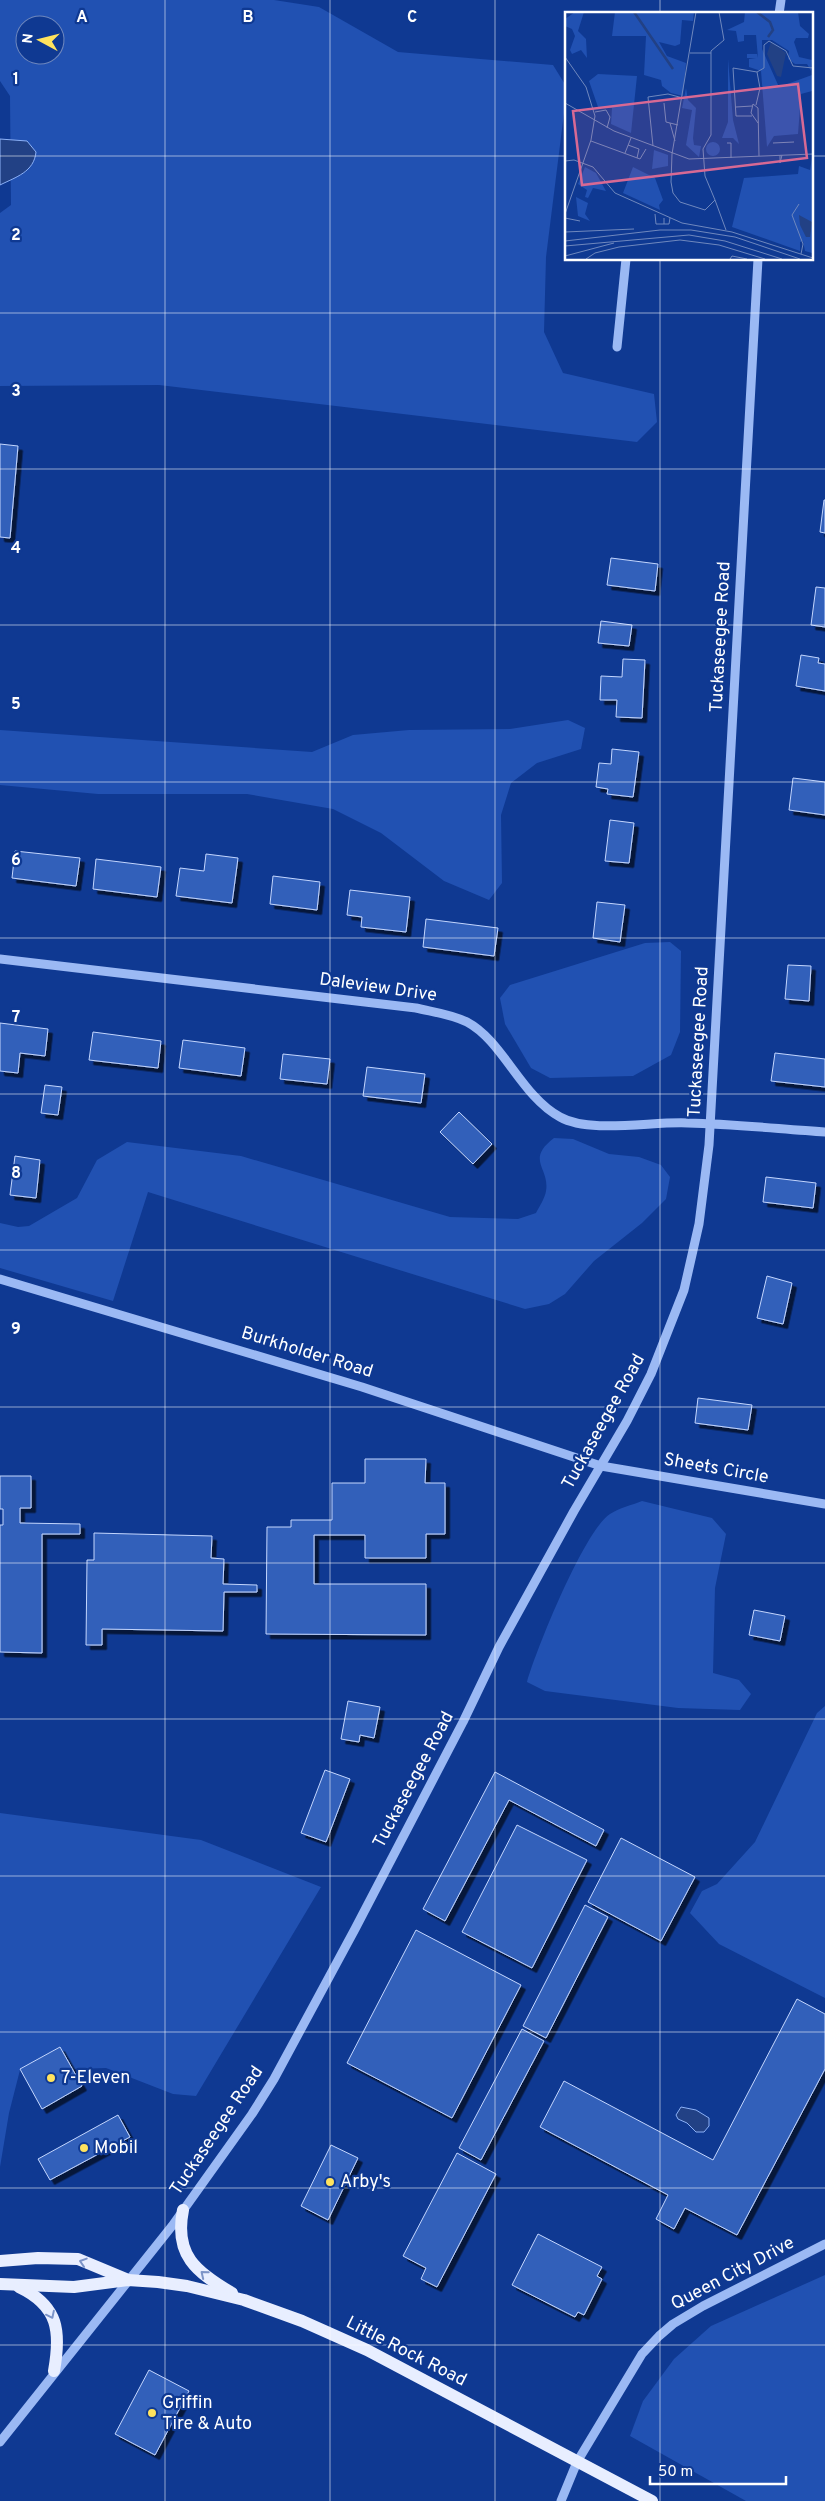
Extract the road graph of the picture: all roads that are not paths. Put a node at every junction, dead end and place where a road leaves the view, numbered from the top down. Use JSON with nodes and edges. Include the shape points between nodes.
{"nodes":[{"id":1,"x":626,"y":260,"type":"edge"},
{"id":2,"x":758,"y":260,"type":"edge"},
{"id":3,"x":618,"y":347,"type":"dead end"},
{"id":4,"x":0,"y":959,"type":"edge"},
{"id":5,"x":710,"y":1124,"type":"junction"},
{"id":6,"x":825,"y":1132,"type":"edge"},
{"id":7,"x":0,"y":1279,"type":"edge"},
{"id":8,"x":601,"y":1466,"type":"junction"},
{"id":9,"x":825,"y":1504,"type":"edge"},
{"id":10,"x":183,"y":2210,"type":"junction"},
{"id":11,"x":825,"y":2244,"type":"edge"},
{"id":12,"x":0,"y":2261,"type":"edge"},
{"id":13,"x":128,"y":2280,"type":"junction"},
{"id":14,"x":0,"y":2284,"type":"edge"},
{"id":15,"x":15,"y":2285,"type":"junction"},
{"id":16,"x":244,"y":2300,"type":"junction"},
{"id":17,"x":54,"y":2371,"type":"junction"},
{"id":18,"x":0,"y":2442,"type":"edge"},
{"id":19,"x":577,"y":2462,"type":"junction"},
{"id":20,"x":561,"y":2501,"type":"edge"},
{"id":21,"x":652,"y":2501,"type":"edge"}],
"edges":[{"from":1,"to":3,"type":"street"},
{"from":2,"to":5,"type":"street","name":"Tuckaseegee Road"},
{"from":4,"to":5,"type":"street","name":"Daleview Drive","via":[[446,1014],[476,1028],[540,1104],[561,1118],[593,1125]]},
{"from":5,"to":6,"type":"street"},
{"from":5,"to":8,"type":"street","name":"Tuckaseegee Road","via":[[699,1224],[684,1290],[651,1374]]},
{"from":7,"to":8,"type":"street","name":"Burkholder Road","via":[[362,1387]]},
{"from":8,"to":9,"type":"street","name":"Sheets Circle"},
{"from":8,"to":10,"type":"street","name":"Tuckaseegee Road","via":[[499,1647],[356,1929],[274,2079]]},
{"from":10,"to":13,"type":"street","name":"Tuckaseegee Road"},
{"from":16,"to":10,"type":"main road","one_way":true,"via":[[214,2282],[188,2258],[181,2241]]},
{"from":11,"to":19,"type":"street","name":"Queen City Drive","via":[[703,2306],[659,2336],[642,2354]]},
{"from":13,"to":12,"type":"main road","name":"Little Rock Road","one_way":true,"via":[[78,2260],[38,2258]]},
{"from":13,"to":15,"type":"main road","name":"Little Rock Road","via":[[74,2287]]},
{"from":13,"to":16,"type":"main road","name":"Little Rock Road","via":[[187,2286]]},
{"from":13,"to":17,"type":"street","name":"Tuckaseegee Road"},
{"from":14,"to":15,"type":"main road","name":"Little Rock Road"},
{"from":15,"to":17,"type":"main road","one_way":true,"via":[[32,2293],[51,2311],[57,2335]]},
{"from":16,"to":19,"type":"main road","name":"Little Rock Road","via":[[367,2350]]},
{"from":17,"to":18,"type":"street","name":"Tuckaseegee Road"},
{"from":19,"to":20,"type":"street","name":"Queen City Drive"},
{"from":19,"to":21,"type":"main road","name":"Little Rock Road"}]}
